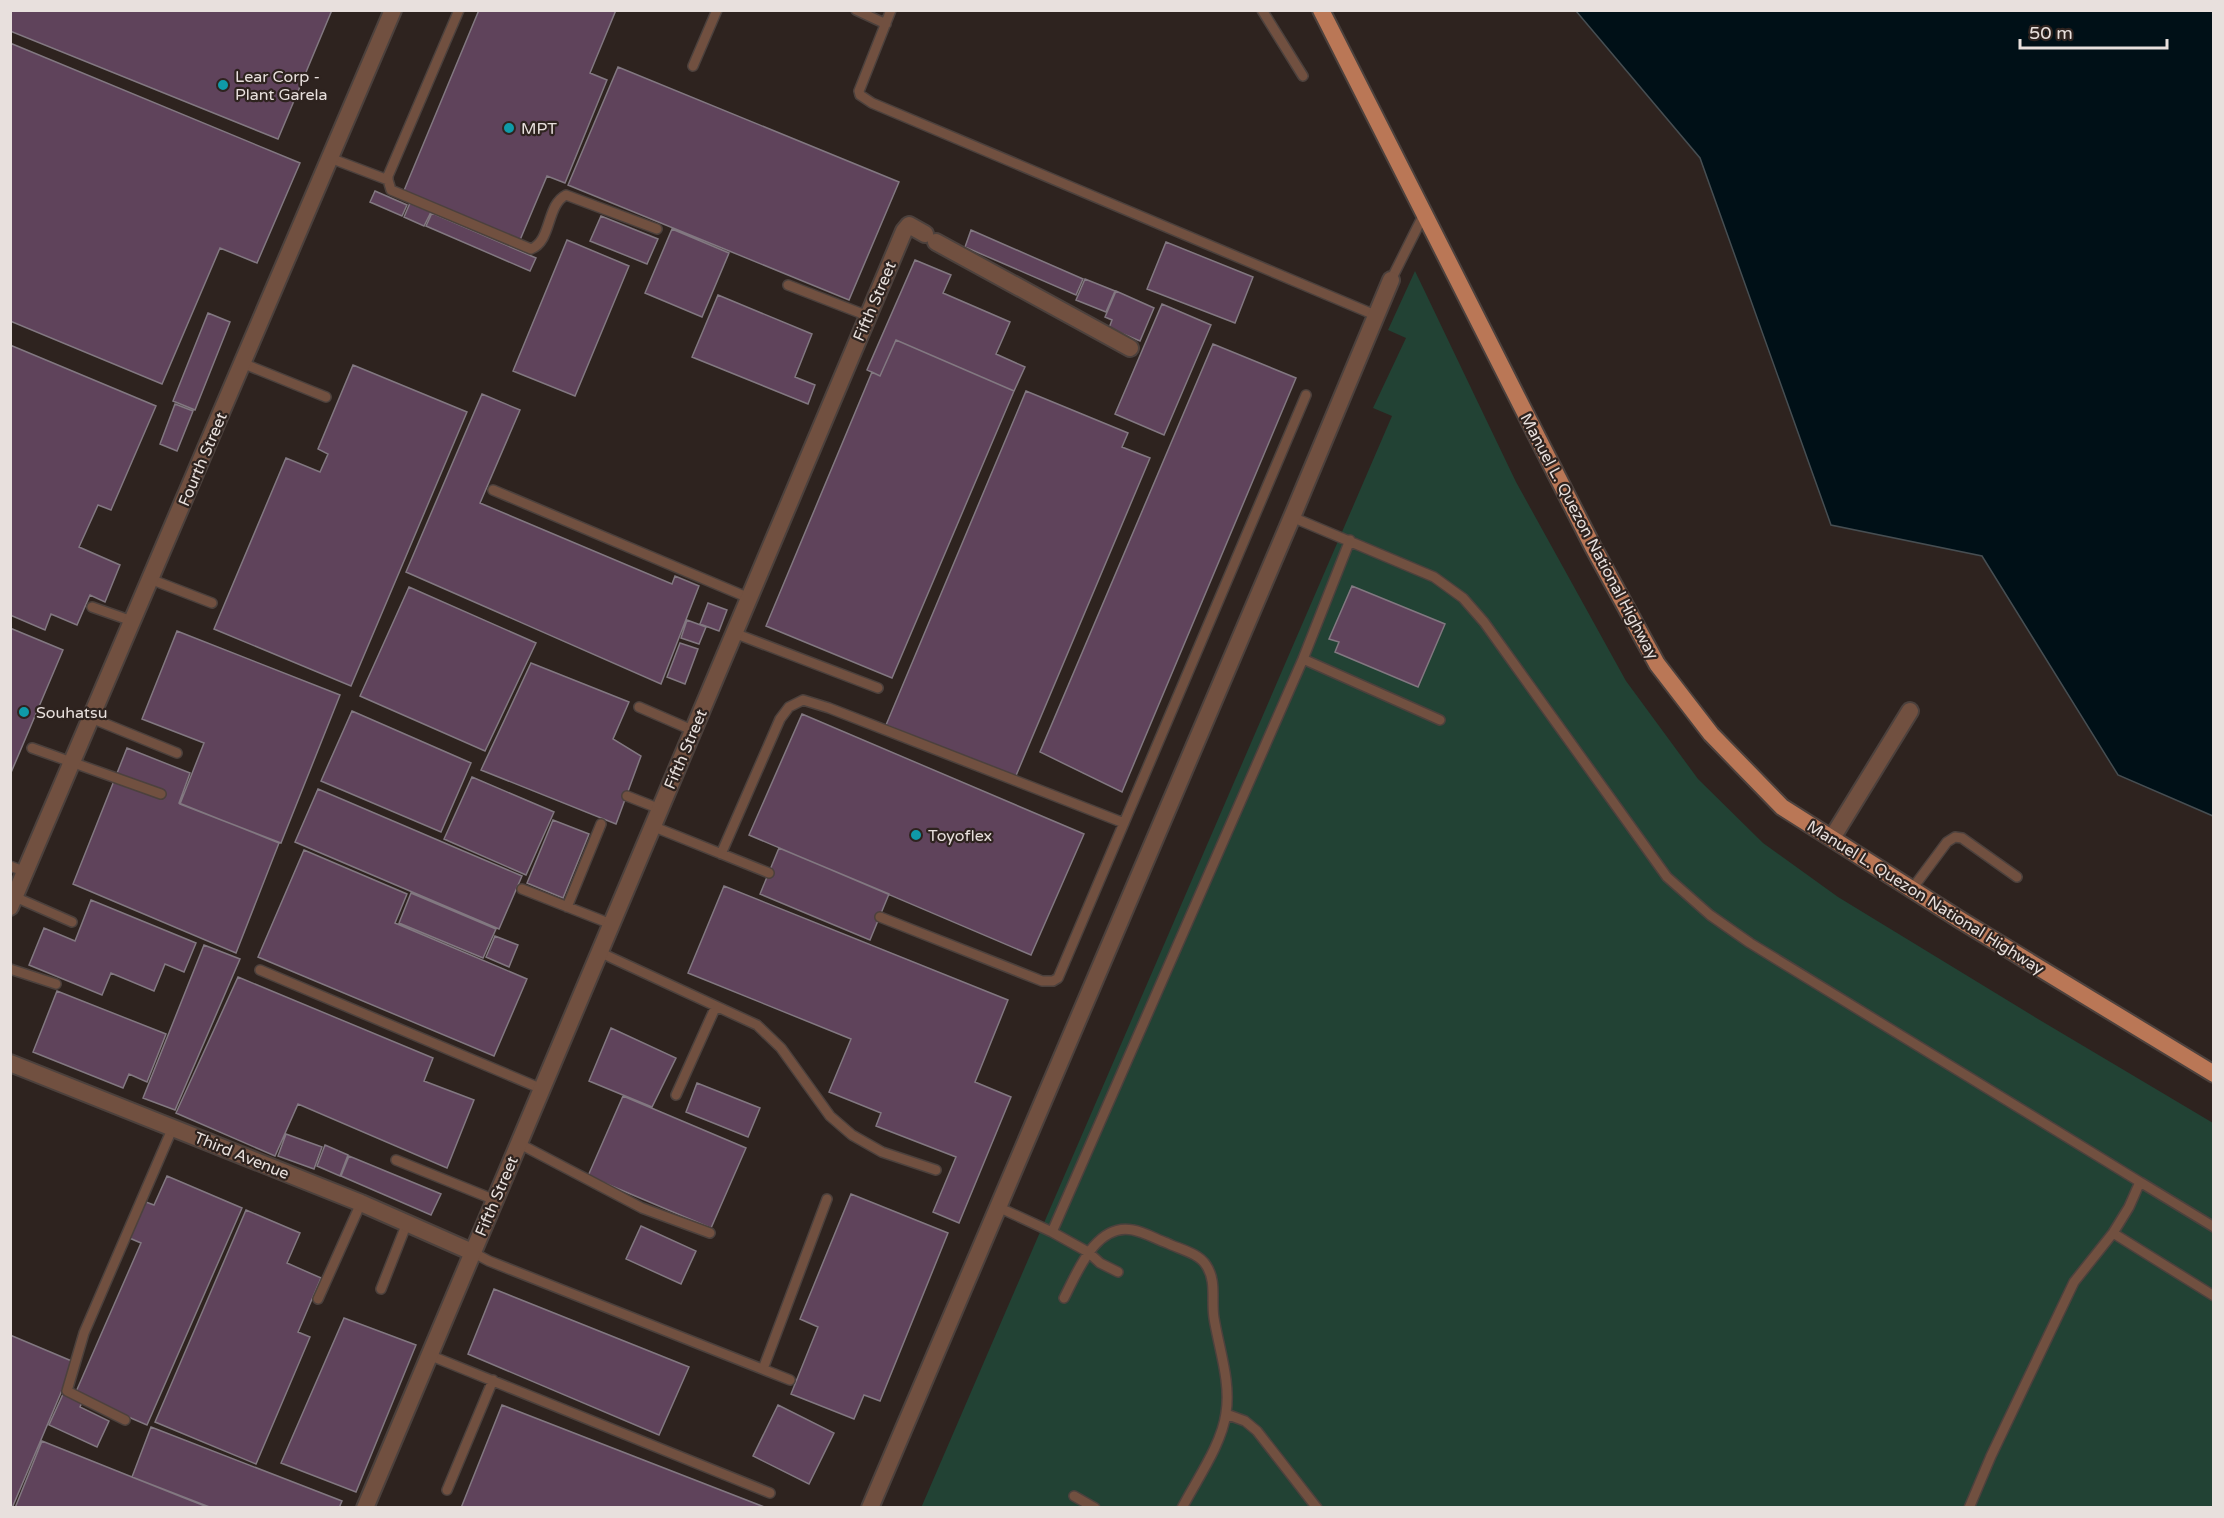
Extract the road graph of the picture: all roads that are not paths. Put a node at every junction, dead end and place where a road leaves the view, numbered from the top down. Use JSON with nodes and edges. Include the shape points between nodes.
{"nodes":[{"id":1,"x":393,"y":10,"type":"edge"},
{"id":2,"x":459,"y":10,"type":"edge"},
{"id":3,"x":717,"y":10,"type":"edge"},
{"id":4,"x":856,"y":10,"type":"edge"},
{"id":5,"x":891,"y":10,"type":"edge"},
{"id":6,"x":1262,"y":10,"type":"edge"},
{"id":7,"x":1321,"y":10,"type":"edge"},
{"id":8,"x":886,"y":24,"type":"junction"},
{"id":9,"x":693,"y":66,"type":"dead end"},
{"id":10,"x":1303,"y":76,"type":"dead end"},
{"id":11,"x":330,"y":158,"type":"junction"},
{"id":12,"x":387,"y":180,"type":"junction"},
{"id":13,"x":1424,"y":214,"type":"junction"},
{"id":14,"x":657,"y":229,"type":"dead end"},
{"id":15,"x":1391,"y":280,"type":"joint"},
{"id":16,"x":788,"y":285,"type":"dead end"},
{"id":17,"x":1375,"y":315,"type":"junction"},
{"id":18,"x":868,"y":316,"type":"junction"},
{"id":19,"x":1131,"y":348,"type":"dead end"},
{"id":20,"x":242,"y":363,"type":"junction"},
{"id":21,"x":1306,"y":395,"type":"dead end"},
{"id":22,"x":326,"y":397,"type":"dead end"},
{"id":23,"x":493,"y":490,"type":"dead end"},
{"id":24,"x":1292,"y":517,"type":"junction"},
{"id":25,"x":1350,"y":540,"type":"junction"},
{"id":26,"x":150,"y":579,"type":"junction"},
{"id":27,"x":749,"y":598,"type":"junction"},
{"id":28,"x":212,"y":603,"type":"dead end"},
{"id":29,"x":92,"y":607,"type":"dead end"},
{"id":30,"x":132,"y":621,"type":"junction"},
{"id":31,"x":734,"y":633,"type":"junction"},
{"id":32,"x":1304,"y":659,"type":"junction"},
{"id":33,"x":878,"y":688,"type":"dead end"},
{"id":34,"x":639,"y":707,"type":"dead end"},
{"id":35,"x":1910,"y":711,"type":"dead end"},
{"id":36,"x":91,"y":718,"type":"junction"},
{"id":37,"x":1440,"y":720,"type":"dead end"},
{"id":38,"x":693,"y":730,"type":"junction"},
{"id":39,"x":32,"y":748,"type":"dead end"},
{"id":40,"x":177,"y":753,"type":"dead end"},
{"id":41,"x":72,"y":763,"type":"junction"},
{"id":42,"x":161,"y":794,"type":"dead end"},
{"id":43,"x":627,"y":796,"type":"dead end"},
{"id":44,"x":660,"y":809,"type":"junction"},
{"id":45,"x":1124,"y":823,"type":"junction"},
{"id":46,"x":601,"y":824,"type":"dead end"},
{"id":47,"x":652,"y":826,"type":"junction"},
{"id":48,"x":1832,"y":838,"type":"junction"},
{"id":49,"x":721,"y":854,"type":"junction"},
{"id":50,"x":18,"y":869,"type":"edge"},
{"id":51,"x":769,"y":873,"type":"dead end"},
{"id":52,"x":2017,"y":877,"type":"dead end"},
{"id":53,"x":522,"y":889,"type":"dead end"},
{"id":54,"x":1912,"y":889,"type":"junction"},
{"id":55,"x":13,"y":902,"type":"edge"},
{"id":56,"x":567,"y":907,"type":"junction"},
{"id":57,"x":880,"y":917,"type":"dead end"},
{"id":58,"x":72,"y":922,"type":"dead end"},
{"id":59,"x":611,"y":924,"type":"junction"},
{"id":60,"x":599,"y":952,"type":"junction"},
{"id":61,"x":10,"y":969,"type":"edge"},
{"id":62,"x":260,"y":970,"type":"dead end"},
{"id":63,"x":56,"y":984,"type":"dead end"},
{"id":64,"x":716,"y":1006,"type":"junction"},
{"id":65,"x":10,"y":1063,"type":"edge"},
{"id":66,"x":2214,"y":1074,"type":"edge"},
{"id":67,"x":542,"y":1089,"type":"junction"},
{"id":68,"x":676,"y":1095,"type":"dead end"},
{"id":69,"x":173,"y":1127,"type":"junction"},
{"id":70,"x":518,"y":1143,"type":"junction"},
{"id":71,"x":396,"y":1160,"type":"dead end"},
{"id":72,"x":936,"y":1170,"type":"dead end"},
{"id":73,"x":2140,"y":1182,"type":"junction"},
{"id":74,"x":827,"y":1199,"type":"dead end"},
{"id":75,"x":495,"y":1200,"type":"junction"},
{"id":76,"x":361,"y":1203,"type":"junction"},
{"id":77,"x":998,"y":1207,"type":"junction"},
{"id":78,"x":408,"y":1223,"type":"junction"},
{"id":79,"x":2214,"y":1227,"type":"edge"},
{"id":80,"x":710,"y":1233,"type":"dead end"},
{"id":81,"x":1052,"y":1233,"type":"junction"},
{"id":82,"x":2113,"y":1233,"type":"junction"},
{"id":83,"x":472,"y":1252,"type":"junction"},
{"id":84,"x":1088,"y":1252,"type":"junction"},
{"id":85,"x":1118,"y":1272,"type":"dead end"},
{"id":86,"x":381,"y":1289,"type":"dead end"},
{"id":87,"x":2214,"y":1296,"type":"edge"},
{"id":88,"x":1064,"y":1298,"type":"dead end"},
{"id":89,"x":318,"y":1299,"type":"dead end"},
{"id":90,"x":429,"y":1355,"type":"junction"},
{"id":91,"x":763,"y":1369,"type":"junction"},
{"id":92,"x":493,"y":1380,"type":"junction"},
{"id":93,"x":790,"y":1380,"type":"dead end"},
{"id":94,"x":1226,"y":1414,"type":"junction"},
{"id":95,"x":125,"y":1420,"type":"dead end"},
{"id":96,"x":447,"y":1490,"type":"dead end"},
{"id":97,"x":770,"y":1493,"type":"dead end"},
{"id":98,"x":1074,"y":1496,"type":"dead end"},
{"id":99,"x":365,"y":1508,"type":"edge"},
{"id":100,"x":870,"y":1508,"type":"edge"},
{"id":101,"x":1095,"y":1508,"type":"edge"},
{"id":102,"x":1182,"y":1508,"type":"edge"},
{"id":103,"x":1317,"y":1508,"type":"edge"},
{"id":104,"x":1970,"y":1508,"type":"edge"}],
"edges":[{"from":1,"to":11,"type":"street","name":"Fourth Street"},
{"from":2,"to":12,"type":"lane"},
{"from":3,"to":9,"type":"lane"},
{"from":4,"to":8,"type":"lane"},
{"from":5,"to":8,"type":"lane"},
{"from":6,"to":10,"type":"lane"},
{"from":7,"to":13,"type":"main road","name":"Manuel L. Quezon National Highway"},
{"from":8,"to":17,"type":"lane","via":[[858,91],[872,104]]},
{"from":11,"to":12,"type":"lane"},
{"from":11,"to":20,"type":"street","name":"Fourth Street"},
{"from":12,"to":14,"type":"lane","via":[[391,190],[531,249],[539,244],[558,200],[566,195]]},
{"from":13,"to":15,"type":"lane"},
{"from":13,"to":48,"type":"main road","name":"Manuel L. Quezon National Highway","via":[[1593,547],[1657,664],[1711,734],[1782,807]]},
{"from":15,"to":17,"type":"street"},
{"from":16,"to":18,"type":"lane"},
{"from":17,"to":24,"type":"street"},
{"from":18,"to":19,"type":"street","name":"Fifth Street","via":[[909,225]]},
{"from":18,"to":27,"type":"street","name":"Fifth Street"},
{"from":20,"to":22,"type":"lane"},
{"from":20,"to":26,"type":"street","name":"Fourth Street"},
{"from":21,"to":45,"type":"lane"},
{"from":23,"to":27,"type":"lane"},
{"from":24,"to":25,"type":"lane"},
{"from":24,"to":77,"type":"street"},
{"from":25,"to":32,"type":"lane"},
{"from":25,"to":73,"type":"lane","via":[[1434,577],[1463,598],[1667,877],[1710,915],[1817,985]]},
{"from":26,"to":28,"type":"lane"},
{"from":26,"to":30,"type":"street","name":"Fourth Street"},
{"from":27,"to":31,"type":"street","name":"Fifth Street"},
{"from":29,"to":30,"type":"lane"},
{"from":30,"to":36,"type":"street","name":"Fourth Street"},
{"from":31,"to":33,"type":"lane"},
{"from":31,"to":38,"type":"street","name":"Fifth Street"},
{"from":32,"to":37,"type":"lane"},
{"from":32,"to":81,"type":"lane"},
{"from":34,"to":38,"type":"lane"},
{"from":35,"to":48,"type":"street"},
{"from":36,"to":40,"type":"lane"},
{"from":36,"to":41,"type":"street","name":"Fourth Street"},
{"from":38,"to":44,"type":"street","name":"Fifth Street"},
{"from":39,"to":41,"type":"lane"},
{"from":41,"to":42,"type":"lane"},
{"from":41,"to":50,"type":"street","name":"Fourth Street"},
{"from":43,"to":44,"type":"lane"},
{"from":44,"to":47,"type":"street","name":"Fifth Street"},
{"from":45,"to":49,"type":"lane","via":[[802,700],[789,707],[780,719]]},
{"from":45,"to":57,"type":"lane","via":[[1062,973],[1053,981],[1042,981]]},
{"from":46,"to":56,"type":"lane"},
{"from":47,"to":49,"type":"lane"},
{"from":47,"to":59,"type":"street","name":"Fifth Street"},
{"from":48,"to":54,"type":"main road","name":"Manuel L. Quezon National Highway"},
{"from":49,"to":51,"type":"lane"},
{"from":50,"to":55,"type":"street","name":"Fourth Street"},
{"from":52,"to":54,"type":"lane","via":[[1955,837]]},
{"from":53,"to":56,"type":"lane"},
{"from":54,"to":66,"type":"main road","name":"Manuel L. Quezon National Highway"},
{"from":55,"to":58,"type":"lane"},
{"from":56,"to":59,"type":"lane"},
{"from":59,"to":60,"type":"street","name":"Fifth Street"},
{"from":60,"to":64,"type":"lane"},
{"from":60,"to":67,"type":"street","name":"Fifth Street"},
{"from":61,"to":63,"type":"lane"},
{"from":62,"to":67,"type":"lane"},
{"from":64,"to":68,"type":"lane"},
{"from":64,"to":72,"type":"lane","via":[[757,1025],[781,1048],[830,1116],[852,1135],[882,1152]]},
{"from":65,"to":69,"type":"street","name":"Third Avenue"},
{"from":67,"to":70,"type":"street","name":"Fifth Street"},
{"from":69,"to":76,"type":"street","name":"Third Avenue"},
{"from":69,"to":95,"type":"lane","via":[[84,1333],[67,1391]]},
{"from":70,"to":75,"type":"street","name":"Fifth Street"},
{"from":70,"to":80,"type":"lane","via":[[642,1208]]},
{"from":71,"to":75,"type":"lane"},
{"from":73,"to":79,"type":"lane"},
{"from":73,"to":82,"type":"lane"},
{"from":74,"to":91,"type":"lane"},
{"from":75,"to":83,"type":"street","name":"Fifth Street"},
{"from":76,"to":78,"type":"street","name":"Third Avenue"},
{"from":76,"to":89,"type":"lane"},
{"from":77,"to":81,"type":"lane"},
{"from":77,"to":100,"type":"street"},
{"from":78,"to":83,"type":"street","name":"Third Avenue"},
{"from":78,"to":86,"type":"lane"},
{"from":81,"to":84,"type":"lane"},
{"from":82,"to":87,"type":"lane"},
{"from":82,"to":104,"type":"lane","via":[[2074,1282]]},
{"from":83,"to":90,"type":"street","name":"Fifth Street"},
{"from":83,"to":91,"type":"lane"},
{"from":84,"to":85,"type":"lane"},
{"from":84,"to":88,"type":"lane"},
{"from":84,"to":94,"type":"lane","via":[[1110,1233],[1132,1230],[1195,1255],[1205,1263],[1214,1291],[1213,1315],[1225,1375]]},
{"from":90,"to":92,"type":"lane"},
{"from":90,"to":99,"type":"street","name":"Fifth Street"},
{"from":91,"to":93,"type":"lane"},
{"from":92,"to":96,"type":"lane"},
{"from":92,"to":97,"type":"lane"},
{"from":94,"to":102,"type":"lane","via":[[1222,1432]]},
{"from":94,"to":103,"type":"lane","via":[[1257,1431]]},
{"from":98,"to":101,"type":"lane"}]}
